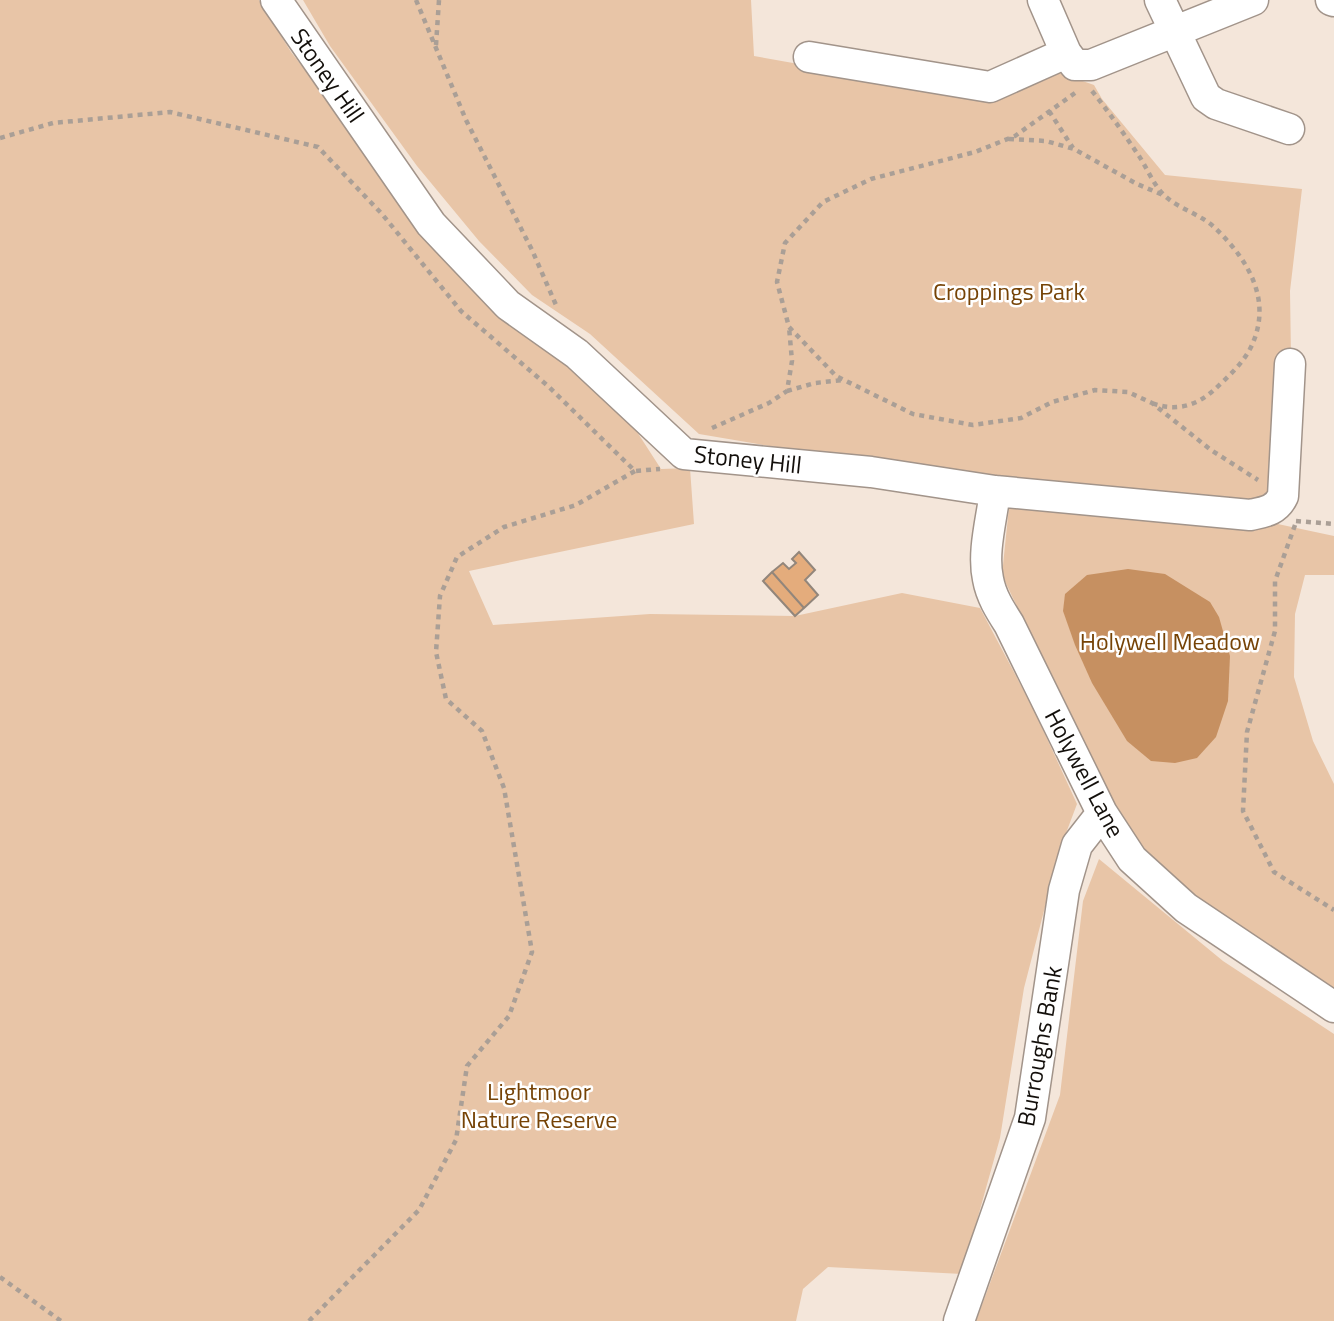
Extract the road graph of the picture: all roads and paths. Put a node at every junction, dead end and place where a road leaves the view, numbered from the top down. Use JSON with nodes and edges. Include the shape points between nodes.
{"nodes":[{"id":1,"x":276,"y":0,"type":"edge"},
{"id":2,"x":416,"y":0,"type":"edge"},
{"id":3,"x":439,"y":0,"type":"edge"},
{"id":4,"x":1043,"y":0,"type":"edge"},
{"id":5,"x":1160,"y":0,"type":"edge"},
{"id":6,"x":1253,"y":0,"type":"edge"},
{"id":7,"x":1174,"y":32,"type":"junction"},
{"id":8,"x":436,"y":48,"type":"junction"},
{"id":9,"x":1066,"y":53,"type":"junction"},
{"id":10,"x":810,"y":57,"type":"dead end"},
{"id":11,"x":1049,"y":111,"type":"junction"},
{"id":12,"x":1289,"y":130,"type":"dead end"},
{"id":13,"x":0,"y":138,"type":"edge"},
{"id":14,"x":1008,"y":139,"type":"junction"},
{"id":15,"x":1074,"y":149,"type":"junction"},
{"id":16,"x":1164,"y":196,"type":"junction"},
{"id":17,"x":557,"y":307,"type":"dead end"},
{"id":18,"x":789,"y":327,"type":"junction"},
{"id":19,"x":1290,"y":364,"type":"dead end"},
{"id":20,"x":844,"y":380,"type":"junction"},
{"id":21,"x":787,"y":391,"type":"junction"},
{"id":22,"x":1152,"y":403,"type":"junction"},
{"id":23,"x":684,"y":454,"type":"junction"},
{"id":24,"x":635,"y":471,"type":"junction"},
{"id":25,"x":995,"y":491,"type":"junction"},
{"id":26,"x":1290,"y":509,"type":"junction"},
{"id":27,"x":1102,"y":813,"type":"junction"},
{"id":28,"x":1334,"y":910,"type":"edge"},
{"id":29,"x":1334,"y":1007,"type":"edge"},
{"id":30,"x":0,"y":1277,"type":"edge"},
{"id":31,"x":61,"y":1321,"type":"edge"},
{"id":32,"x":309,"y":1321,"type":"edge"},
{"id":33,"x":959,"y":1321,"type":"edge"}],
"edges":[{"from":1,"to":23,"type":"street","name":"Stoney Hill","via":[[431,224],[508,305],[577,354]]},
{"from":2,"to":8,"type":"path"},
{"from":3,"to":8,"type":"path"},
{"from":4,"to":9,"type":"street"},
{"from":5,"to":7,"type":"street"},
{"from":6,"to":7,"type":"street"},
{"from":7,"to":9,"type":"street","via":[[1091,65],[1075,65]]},
{"from":7,"to":12,"type":"street","via":[[1206,97]]},
{"from":8,"to":17,"type":"path"},
{"from":9,"to":10,"type":"street","via":[[990,87]]},
{"from":11,"to":14,"type":"path"},
{"from":11,"to":15,"type":"path"},
{"from":11,"to":16,"type":"path","via":[[1082,89],[1091,90]]},
{"from":13,"to":24,"type":"path","via":[[53,123],[170,112],[318,146],[382,214],[461,311]]},
{"from":14,"to":15,"type":"path","via":[[1046,141]]},
{"from":14,"to":18,"type":"path","via":[[870,179],[822,202],[785,243],[777,282]]},
{"from":15,"to":16,"type":"path"},
{"from":16,"to":22,"type":"path","via":[[1213,226],[1242,258],[1258,289],[1261,319],[1250,350],[1210,394],[1191,406],[1165,408]]},
{"from":18,"to":20,"type":"path"},
{"from":18,"to":21,"type":"path","via":[[792,361]]},
{"from":19,"to":26,"type":"street"},
{"from":20,"to":21,"type":"path"},
{"from":20,"to":22,"type":"path","via":[[913,414],[973,425],[1021,418],[1052,402],[1095,390],[1128,392]]},
{"from":21,"to":23,"type":"path","via":[[699,434]]},
{"from":22,"to":26,"type":"path"},
{"from":23,"to":24,"type":"path","via":[[662,469]]},
{"from":23,"to":25,"type":"street","name":"Stoney Hill","via":[[871,472]]},
{"from":24,"to":32,"type":"path","via":[[576,505],[504,527],[457,557],[440,596],[436,652],[446,699],[482,731],[504,788],[532,952],[509,1016],[467,1066],[456,1140],[419,1210]]},
{"from":25,"to":26,"type":"street","name":"Stoney Hill","via":[[1250,515],[1279,504]]},
{"from":25,"to":27,"type":"street","name":"Holywell Lane","via":[[988,578],[997,605]]},
{"from":26,"to":28,"type":"path","via":[[1275,581],[1275,631],[1247,732],[1243,811],[1275,872]]},
{"from":27,"to":29,"type":"street","name":"Holywell Lane","via":[[1132,859],[1186,908]]},
{"from":27,"to":33,"type":"street","name":"Burroughs Bank","via":[[1076,845],[1064,890],[1030,1118]]},
{"from":30,"to":31,"type":"path"}]}
